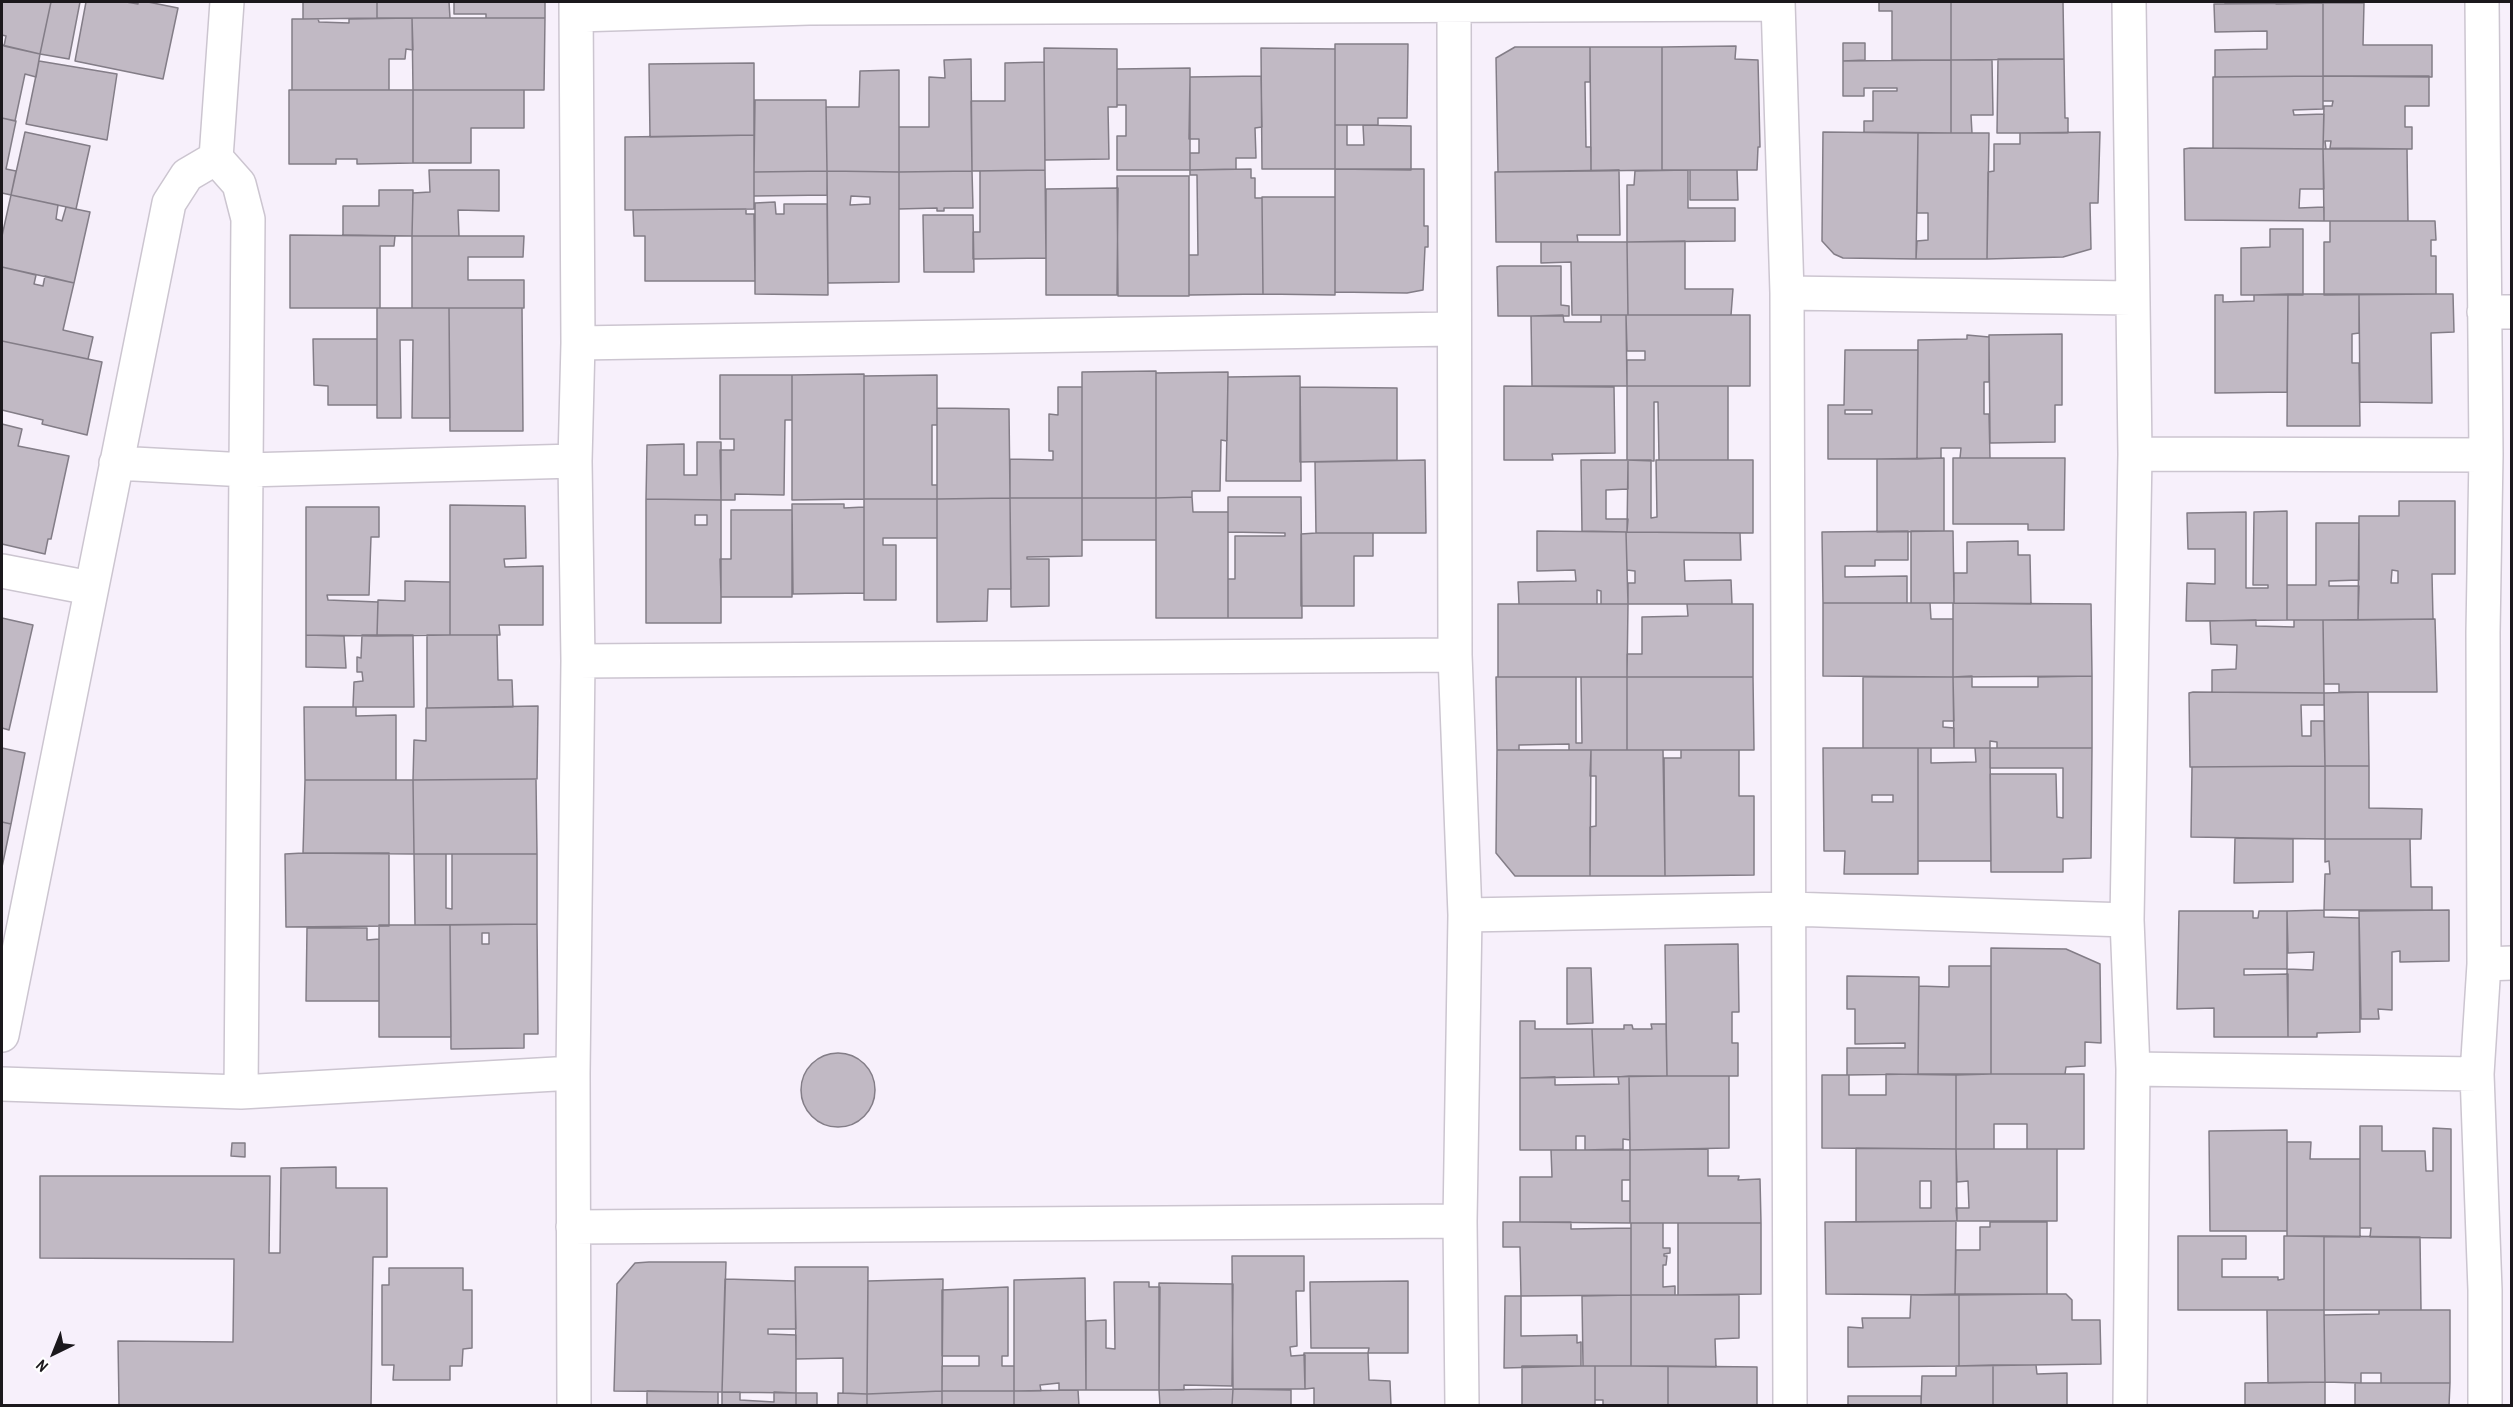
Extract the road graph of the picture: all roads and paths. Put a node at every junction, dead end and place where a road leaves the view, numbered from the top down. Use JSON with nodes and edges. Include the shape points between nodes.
{"nodes":[{"id":1,"x":227,"y":2,"type":"edge"},
{"id":2,"x":2129,"y":2,"type":"edge"},
{"id":3,"x":2482,"y":2,"type":"edge"},
{"id":4,"x":1778,"y":3,"type":"edge"},
{"id":5,"x":809,"y":5,"type":"edge"},
{"id":6,"x":1454,"y":7,"type":"junction"},
{"id":7,"x":577,"y":8,"type":"edge"},
{"id":8,"x":216,"y":158,"type":"junction"},
{"id":9,"x":1787,"y":293,"type":"junction"},
{"id":10,"x":2131,"y":298,"type":"junction"},
{"id":11,"x":2498,"y":312,"type":"edge"},
{"id":12,"x":1453,"y":329,"type":"junction"},
{"id":13,"x":578,"y":343,"type":"junction"},
{"id":14,"x":2135,"y":454,"type":"junction"},
{"id":15,"x":2486,"y":455,"type":"junction"},
{"id":16,"x":575,"y":461,"type":"junction"},
{"id":17,"x":116,"y":463,"type":"junction"},
{"id":18,"x":246,"y":470,"type":"junction"},
{"id":19,"x":2,"y":571,"type":"edge"},
{"id":20,"x":90,"y":588,"type":"junction"},
{"id":21,"x":2497,"y":632,"type":"edge"},
{"id":22,"x":1455,"y":655,"type":"junction"},
{"id":23,"x":578,"y":661,"type":"junction"},
{"id":24,"x":1790,"y":909,"type":"junction"},
{"id":25,"x":1464,"y":915,"type":"junction"},
{"id":26,"x":2127,"y":920,"type":"junction"},
{"id":27,"x":2498,"y":964,"type":"edge"},
{"id":28,"x":2,"y":1035,"type":"edge"},
{"id":29,"x":2133,"y":1069,"type":"junction"},
{"id":30,"x":573,"y":1072,"type":"junction"},
{"id":31,"x":2477,"y":1074,"type":"junction"},
{"id":32,"x":2,"y":1084,"type":"edge"},
{"id":33,"x":241,"y":1092,"type":"junction"},
{"id":34,"x":1460,"y":1221,"type":"junction"},
{"id":35,"x":573,"y":1227,"type":"junction"},
{"id":36,"x":2498,"y":1290,"type":"edge"},
{"id":37,"x":574,"y":1406,"type":"edge"},
{"id":38,"x":1462,"y":1406,"type":"edge"},
{"id":39,"x":1790,"y":1406,"type":"edge"},
{"id":40,"x":2130,"y":1406,"type":"edge"},
{"id":41,"x":2485,"y":1406,"type":"edge"}],
"edges":[{"from":1,"to":8,"type":"street"},
{"from":2,"to":10,"type":"street"},
{"from":3,"to":11,"type":"street"},
{"from":4,"to":6,"type":"street"},
{"from":4,"to":9,"type":"street"},
{"from":5,"to":6,"type":"street"},
{"from":5,"to":7,"type":"street"},
{"from":6,"to":12,"type":"street"},
{"from":7,"to":13,"type":"street"},
{"from":8,"to":17,"type":"street","via":[[187,175],[169,203]]},
{"from":8,"to":18,"type":"street","via":[[239,184],[248,219]]},
{"from":9,"to":10,"type":"street"},
{"from":9,"to":24,"type":"street"},
{"from":10,"to":14,"type":"street"},
{"from":11,"to":15,"type":"street"},
{"from":12,"to":13,"type":"street"},
{"from":12,"to":22,"type":"street"},
{"from":13,"to":16,"type":"street"},
{"from":14,"to":15,"type":"street"},
{"from":14,"to":26,"type":"street"},
{"from":15,"to":21,"type":"street"},
{"from":16,"to":18,"type":"street"},
{"from":16,"to":23,"type":"street"},
{"from":17,"to":18,"type":"street"},
{"from":17,"to":20,"type":"street"},
{"from":18,"to":33,"type":"street"},
{"from":19,"to":20,"type":"street"},
{"from":20,"to":28,"type":"street"},
{"from":21,"to":27,"type":"street"},
{"from":22,"to":23,"type":"street"},
{"from":22,"to":25,"type":"street"},
{"from":23,"to":30,"type":"street"},
{"from":24,"to":25,"type":"street"},
{"from":24,"to":26,"type":"street"},
{"from":24,"to":39,"type":"street"},
{"from":25,"to":34,"type":"street"},
{"from":26,"to":29,"type":"street"},
{"from":27,"to":31,"type":"street"},
{"from":29,"to":31,"type":"street"},
{"from":29,"to":40,"type":"street"},
{"from":30,"to":33,"type":"street"},
{"from":30,"to":35,"type":"street"},
{"from":31,"to":36,"type":"street"},
{"from":32,"to":33,"type":"street"},
{"from":34,"to":35,"type":"street"},
{"from":34,"to":38,"type":"street"},
{"from":35,"to":37,"type":"street"},
{"from":36,"to":41,"type":"street"}]}
